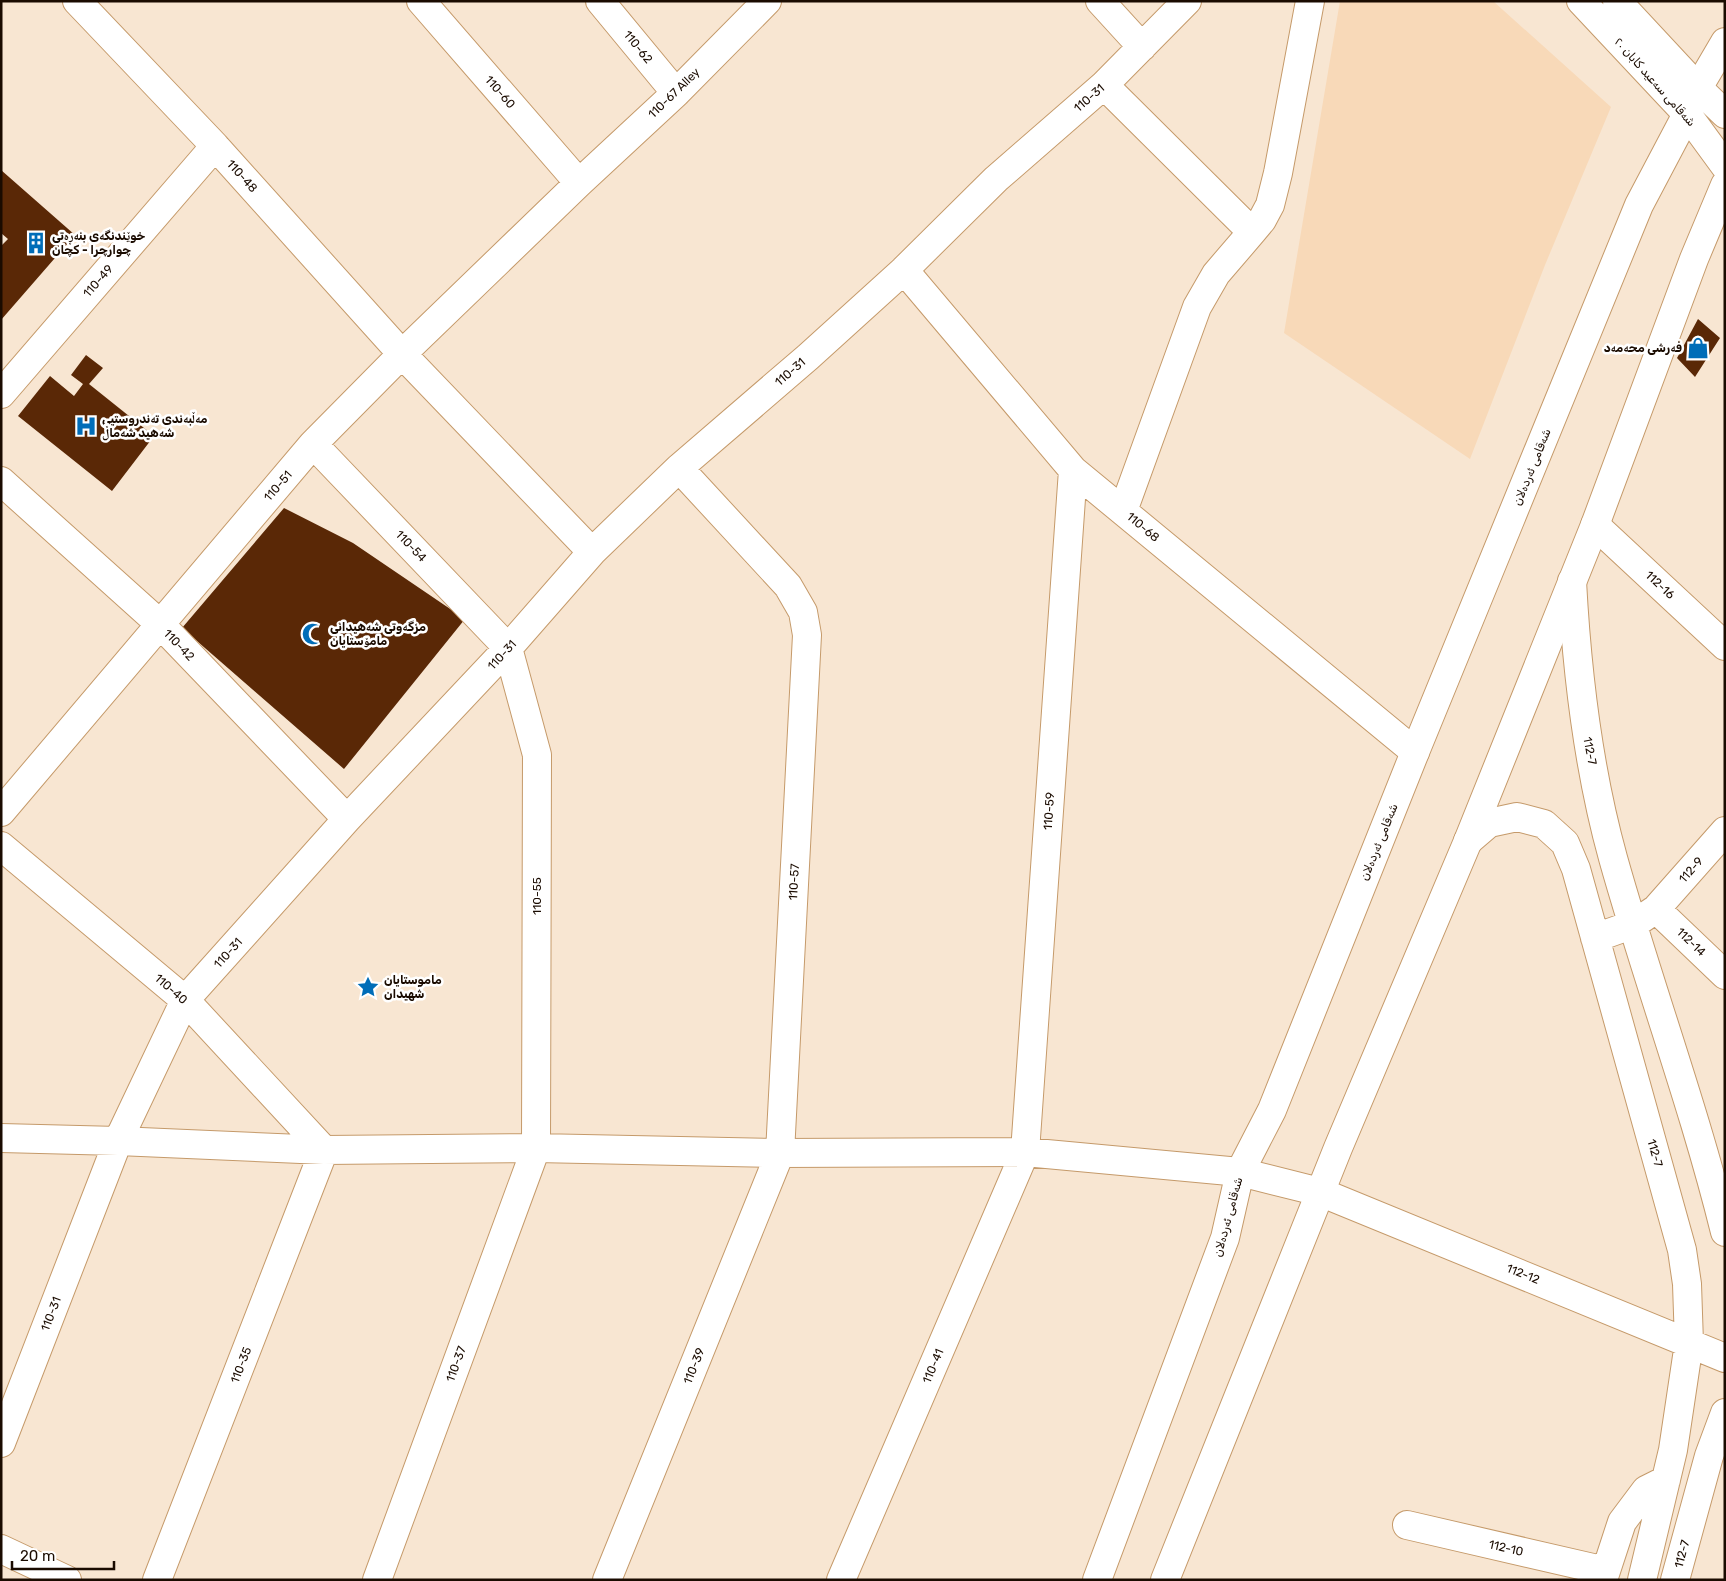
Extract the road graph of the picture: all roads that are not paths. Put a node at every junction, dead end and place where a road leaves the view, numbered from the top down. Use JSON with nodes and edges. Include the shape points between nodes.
{"nodes":[{"id":1,"x":77,"y":1,"type":"edge"},
{"id":2,"x":421,"y":1,"type":"edge"},
{"id":3,"x":600,"y":1,"type":"edge"},
{"id":4,"x":766,"y":1,"type":"edge"},
{"id":5,"x":1100,"y":1,"type":"edge"},
{"id":6,"x":1187,"y":1,"type":"edge"},
{"id":7,"x":1310,"y":1,"type":"edge"},
{"id":8,"x":1581,"y":1,"type":"edge"},
{"id":9,"x":1617,"y":1,"type":"edge"},
{"id":10,"x":1725,"y":42,"type":"edge"},
{"id":11,"x":1142,"y":47,"type":"junction"},
{"id":12,"x":1104,"y":85,"type":"junction"},
{"id":13,"x":1698,"y":88,"type":"junction"},
{"id":14,"x":676,"y":93,"type":"junction"},
{"id":15,"x":1687,"y":114,"type":"junction"},
{"id":16,"x":1725,"y":114,"type":"edge"},
{"id":17,"x":215,"y":146,"type":"junction"},
{"id":18,"x":1725,"y":166,"type":"edge"},
{"id":19,"x":579,"y":183,"type":"junction"},
{"id":20,"x":1725,"y":184,"type":"edge"},
{"id":21,"x":1252,"y":232,"type":"junction"},
{"id":22,"x":904,"y":270,"type":"junction"},
{"id":23,"x":402,"y":354,"type":"junction"},
{"id":24,"x":1,"y":394,"type":"edge"},
{"id":25,"x":313,"y":444,"type":"junction"},
{"id":26,"x":679,"y":468,"type":"junction"},
{"id":27,"x":1073,"y":470,"type":"junction"},
{"id":28,"x":1,"y":481,"type":"edge"},
{"id":29,"x":1124,"y":511,"type":"junction"},
{"id":30,"x":1596,"y":525,"type":"junction"},
{"id":31,"x":592,"y":552,"type":"junction"},
{"id":32,"x":1572,"y":581,"type":"junction"},
{"id":33,"x":160,"y":624,"type":"junction"},
{"id":34,"x":1725,"y":646,"type":"edge"},
{"id":35,"x":508,"y":648,"type":"junction"},
{"id":36,"x":1415,"y":752,"type":"junction"},
{"id":37,"x":1,"y":812,"type":"edge"},
{"id":38,"x":347,"y":819,"type":"junction"},
{"id":39,"x":1725,"y":831,"type":"edge"},
{"id":40,"x":1468,"y":841,"type":"junction"},
{"id":41,"x":1,"y":846,"type":"edge"},
{"id":42,"x":1656,"y":909,"type":"junction"},
{"id":43,"x":1634,"y":924,"type":"junction"},
{"id":44,"x":1595,"y":938,"type":"junction"},
{"id":45,"x":1725,"y":975,"type":"edge"},
{"id":46,"x":185,"y":1000,"type":"junction"},
{"id":47,"x":1,"y":1138,"type":"edge"},
{"id":48,"x":118,"y":1141,"type":"junction"},
{"id":49,"x":536,"y":1148,"type":"junction"},
{"id":50,"x":324,"y":1150,"type":"junction"},
{"id":51,"x":1026,"y":1152,"type":"junction"},
{"id":52,"x":780,"y":1153,"type":"junction"},
{"id":53,"x":1240,"y":1172,"type":"junction"},
{"id":54,"x":1320,"y":1192,"type":"junction"},
{"id":55,"x":1725,"y":1232,"type":"edge"},
{"id":56,"x":1689,"y":1342,"type":"junction"},
{"id":57,"x":1725,"y":1358,"type":"edge"},
{"id":58,"x":1725,"y":1413,"type":"edge"},
{"id":59,"x":1,"y":1443,"type":"edge"},
{"id":60,"x":1666,"y":1480,"type":"junction"},
{"id":61,"x":1407,"y":1525,"type":"dead end"},
{"id":62,"x":1,"y":1549,"type":"edge"},
{"id":63,"x":1605,"y":1576,"type":"edge"},
{"id":64,"x":67,"y":1580,"type":"edge"},
{"id":65,"x":157,"y":1580,"type":"edge"},
{"id":66,"x":377,"y":1580,"type":"edge"},
{"id":67,"x":607,"y":1580,"type":"edge"},
{"id":68,"x":842,"y":1580,"type":"edge"},
{"id":69,"x":1097,"y":1580,"type":"edge"},
{"id":70,"x":1165,"y":1580,"type":"edge"},
{"id":71,"x":1642,"y":1580,"type":"edge"},
{"id":72,"x":1675,"y":1580,"type":"edge"}],
"edges":[{"from":1,"to":17,"type":"street","name":"110-48"},
{"from":2,"to":19,"type":"street","name":"110-60"},
{"from":3,"to":14,"type":"street","name":"110-62"},
{"from":4,"to":14,"type":"street","name":"110-67 Alley"},
{"from":5,"to":11,"type":"street"},
{"from":6,"to":11,"type":"street","name":"110-31"},
{"from":7,"to":21,"type":"street","via":[[1275,190],[1270,205]]},
{"from":8,"to":15,"type":"street","name":"شەقامی سەعید کابان ٢٠"},
{"from":9,"to":13,"type":"street"},
{"from":10,"to":13,"type":"street","name":"شەقامی ئەردەلان"},
{"from":11,"to":12,"type":"street","name":"110-31"},
{"from":12,"to":21,"type":"street"},
{"from":12,"to":22,"type":"street","name":"110-31","via":[[996,179]]},
{"from":13,"to":15,"type":"street","name":"شەقامی ئەردەلان"},
{"from":13,"to":16,"type":"street"},
{"from":14,"to":19,"type":"street","name":"110-67 Alley"},
{"from":15,"to":18,"type":"street","name":"شەقامی سەعید کابان ٢٠"},
{"from":15,"to":36,"type":"street","name":"شەقامی ئەردەلان","via":[[1638,205]]},
{"from":17,"to":23,"type":"street","name":"110-48"},
{"from":17,"to":24,"type":"street","name":"110-49"},
{"from":19,"to":23,"type":"street","name":"110-51"},
{"from":20,"to":30,"type":"street"},
{"from":21,"to":29,"type":"street","via":[[1216,274],[1197,307]]},
{"from":22,"to":26,"type":"street","name":"110-31"},
{"from":22,"to":27,"type":"street","name":"110-68"},
{"from":23,"to":25,"type":"street","name":"110-51"},
{"from":23,"to":31,"type":"street","name":"110-48"},
{"from":25,"to":33,"type":"street","name":"110-51"},
{"from":25,"to":35,"type":"street","name":"110-54"},
{"from":26,"to":31,"type":"street","name":"110-31"},
{"from":26,"to":52,"type":"street","name":"110-57","via":[[788,586],[803,612],[807,635]]},
{"from":27,"to":29,"type":"street","name":"110-68"},
{"from":27,"to":51,"type":"street","name":"110-59"},
{"from":28,"to":33,"type":"street","name":"110-42"},
{"from":29,"to":36,"type":"street","name":"110-68"},
{"from":30,"to":32,"type":"street"},
{"from":30,"to":34,"type":"street","name":"112-16"},
{"from":31,"to":35,"type":"street","name":"110-31"},
{"from":32,"to":40,"type":"street"},
{"from":32,"to":43,"type":"street","name":"112-7","via":[[1584,720],[1613,858]]},
{"from":33,"to":37,"type":"street","name":"110-51"},
{"from":33,"to":38,"type":"street","name":"110-42"},
{"from":35,"to":38,"type":"street","name":"110-31"},
{"from":35,"to":49,"type":"street","name":"110-55","via":[[538,755]]},
{"from":36,"to":53,"type":"street","name":"شەقامی ئەردەلان","via":[[1272,1110]]},
{"from":38,"to":46,"type":"street","name":"110-31"},
{"from":39,"to":42,"type":"street","name":"112-9"},
{"from":40,"to":44,"type":"street","name":"112-7","via":[[1489,823],[1517,817],[1544,824],[1565,843],[1576,869]]},
{"from":40,"to":54,"type":"street"},
{"from":41,"to":46,"type":"street","name":"110-40"},
{"from":42,"to":43,"type":"street","name":"112-9"},
{"from":42,"to":45,"type":"street","name":"112-14"},
{"from":43,"to":44,"type":"street","name":"112-9"},
{"from":43,"to":55,"type":"street","name":"112-7"},
{"from":44,"to":56,"type":"street","name":"112-7","via":[[1682,1250]]},
{"from":46,"to":48,"type":"street","name":"110-31"},
{"from":46,"to":50,"type":"street","name":"110-40"},
{"from":47,"to":48,"type":"street","name":"112-12"},
{"from":48,"to":50,"type":"street","name":"112-12"},
{"from":48,"to":59,"type":"street","name":"110-31"},
{"from":49,"to":50,"type":"street","name":"112-12"},
{"from":49,"to":52,"type":"street","name":"112-12"},
{"from":49,"to":66,"type":"street","name":"110-37"},
{"from":50,"to":65,"type":"street","name":"110-35"},
{"from":51,"to":52,"type":"street","name":"112-12"},
{"from":51,"to":53,"type":"street","name":"112-12"},
{"from":51,"to":68,"type":"street","name":"110-41"},
{"from":52,"to":67,"type":"street","name":"110-39"},
{"from":53,"to":54,"type":"street","name":"112-12"},
{"from":53,"to":69,"type":"street","name":"شەقامی ئەردەلان","via":[[1225,1238]]},
{"from":54,"to":56,"type":"street","name":"112-12"},
{"from":54,"to":70,"type":"street"},
{"from":56,"to":57,"type":"street","name":"112-12"},
{"from":56,"to":60,"type":"street","name":"112-7"},
{"from":58,"to":72,"type":"street","name":"112-7","via":[[1709,1456]]},
{"from":60,"to":63,"type":"street","via":[[1646,1490],[1622,1522]]},
{"from":60,"to":71,"type":"street","name":"112-7"},
{"from":61,"to":63,"type":"street","name":"112-10"},
{"from":62,"to":64,"type":"street"}]}
